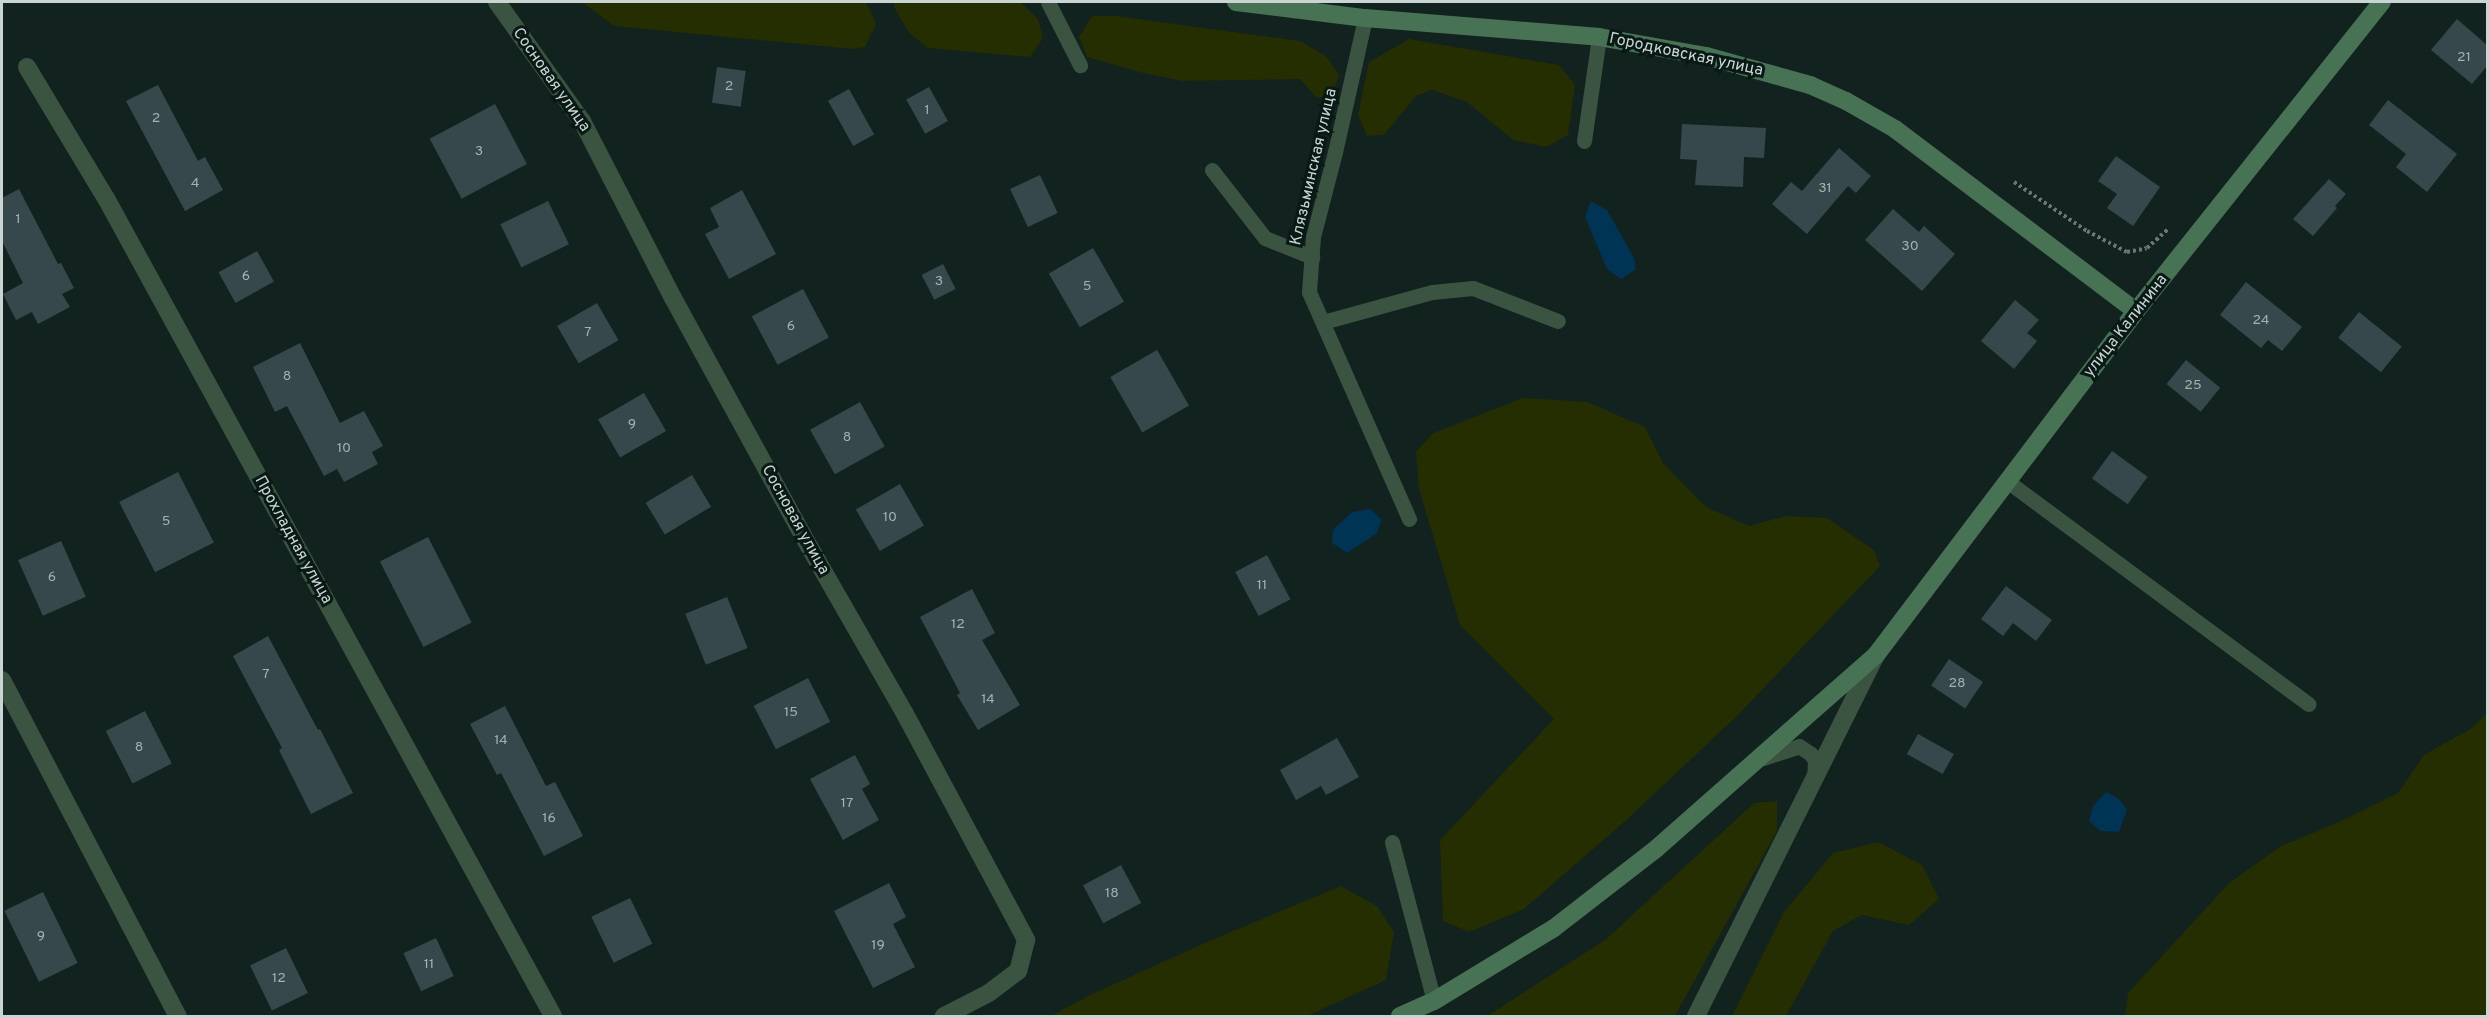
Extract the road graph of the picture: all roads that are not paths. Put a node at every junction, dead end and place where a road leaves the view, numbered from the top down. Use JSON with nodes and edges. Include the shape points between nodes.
{"nodes":[{"id":1,"x":497,"y":2,"type":"edge"},
{"id":2,"x":1048,"y":2,"type":"edge"},
{"id":3,"x":1236,"y":2,"type":"edge"},
{"id":4,"x":2382,"y":2,"type":"edge"},
{"id":5,"x":1365,"y":18,"type":"junction"},
{"id":6,"x":1599,"y":37,"type":"junction"},
{"id":7,"x":1080,"y":65,"type":"dead end"},
{"id":8,"x":27,"y":67,"type":"dead end"},
{"id":9,"x":1584,"y":141,"type":"dead end"},
{"id":10,"x":1212,"y":170,"type":"dead end"},
{"id":11,"x":1312,"y":257,"type":"junction"},
{"id":12,"x":2136,"y":311,"type":"junction"},
{"id":13,"x":1558,"y":321,"type":"dead end"},
{"id":14,"x":1323,"y":322,"type":"junction"},
{"id":15,"x":2007,"y":481,"type":"junction"},
{"id":16,"x":1409,"y":519,"type":"dead end"},
{"id":17,"x":1876,"y":656,"type":"junction"},
{"id":18,"x":2,"y":680,"type":"edge"},
{"id":19,"x":2308,"y":704,"type":"dead end"},
{"id":20,"x":1755,"y":762,"type":"junction"},
{"id":21,"x":1813,"y":781,"type":"junction"},
{"id":22,"x":1392,"y":842,"type":"dead end"},
{"id":23,"x":1434,"y":1001,"type":"junction"},
{"id":24,"x":178,"y":1017,"type":"edge"},
{"id":25,"x":553,"y":1017,"type":"edge"},
{"id":26,"x":944,"y":1017,"type":"edge"},
{"id":27,"x":1400,"y":1017,"type":"edge"},
{"id":28,"x":1696,"y":1017,"type":"edge"}],
"edges":[{"from":1,"to":26,"type":"street","name":"Сосновая улица","via":[[582,121],[673,298],[1026,940],[1018,971],[989,993]]},
{"from":2,"to":7,"type":"lane"},
{"from":3,"to":5,"type":"main road","name":"Городковская улица"},
{"from":4,"to":12,"type":"main road","name":"улица Калинина"},
{"from":5,"to":6,"type":"main road","name":"Городковская улица"},
{"from":5,"to":11,"type":"lane","name":"Клязьминская улица","via":[[1313,237]]},
{"from":6,"to":9,"type":"lane"},
{"from":6,"to":12,"type":"main road","name":"Городковская улица","via":[[1750,67],[1810,85],[1846,101],[1895,129]]},
{"from":8,"to":25,"type":"street","name":"Прохладная улица","via":[[107,200]]},
{"from":10,"to":11,"type":"lane","via":[[1265,238]]},
{"from":11,"to":14,"type":"lane","name":"Клязьминская улица","via":[[1308,292]]},
{"from":12,"to":15,"type":"main road","name":"улица Калинина"},
{"from":13,"to":14,"type":"lane","via":[[1473,288],[1432,292]]},
{"from":14,"to":16,"type":"lane","name":"Клязьминская улица"},
{"from":15,"to":17,"type":"main road","name":"улица Калинина"},
{"from":15,"to":19,"type":"lane"},
{"from":17,"to":20,"type":"main road","name":"улица Калинина"},
{"from":17,"to":21,"type":"street"},
{"from":18,"to":24,"type":"street"},
{"from":20,"to":21,"type":"lane","via":[[1799,746],[1815,761]]},
{"from":20,"to":23,"type":"main road","name":"улица Калинина","via":[[1657,848],[1554,928]]},
{"from":21,"to":28,"type":"street"},
{"from":22,"to":23,"type":"lane"},
{"from":23,"to":27,"type":"main road","name":"улица Калинина"}]}
